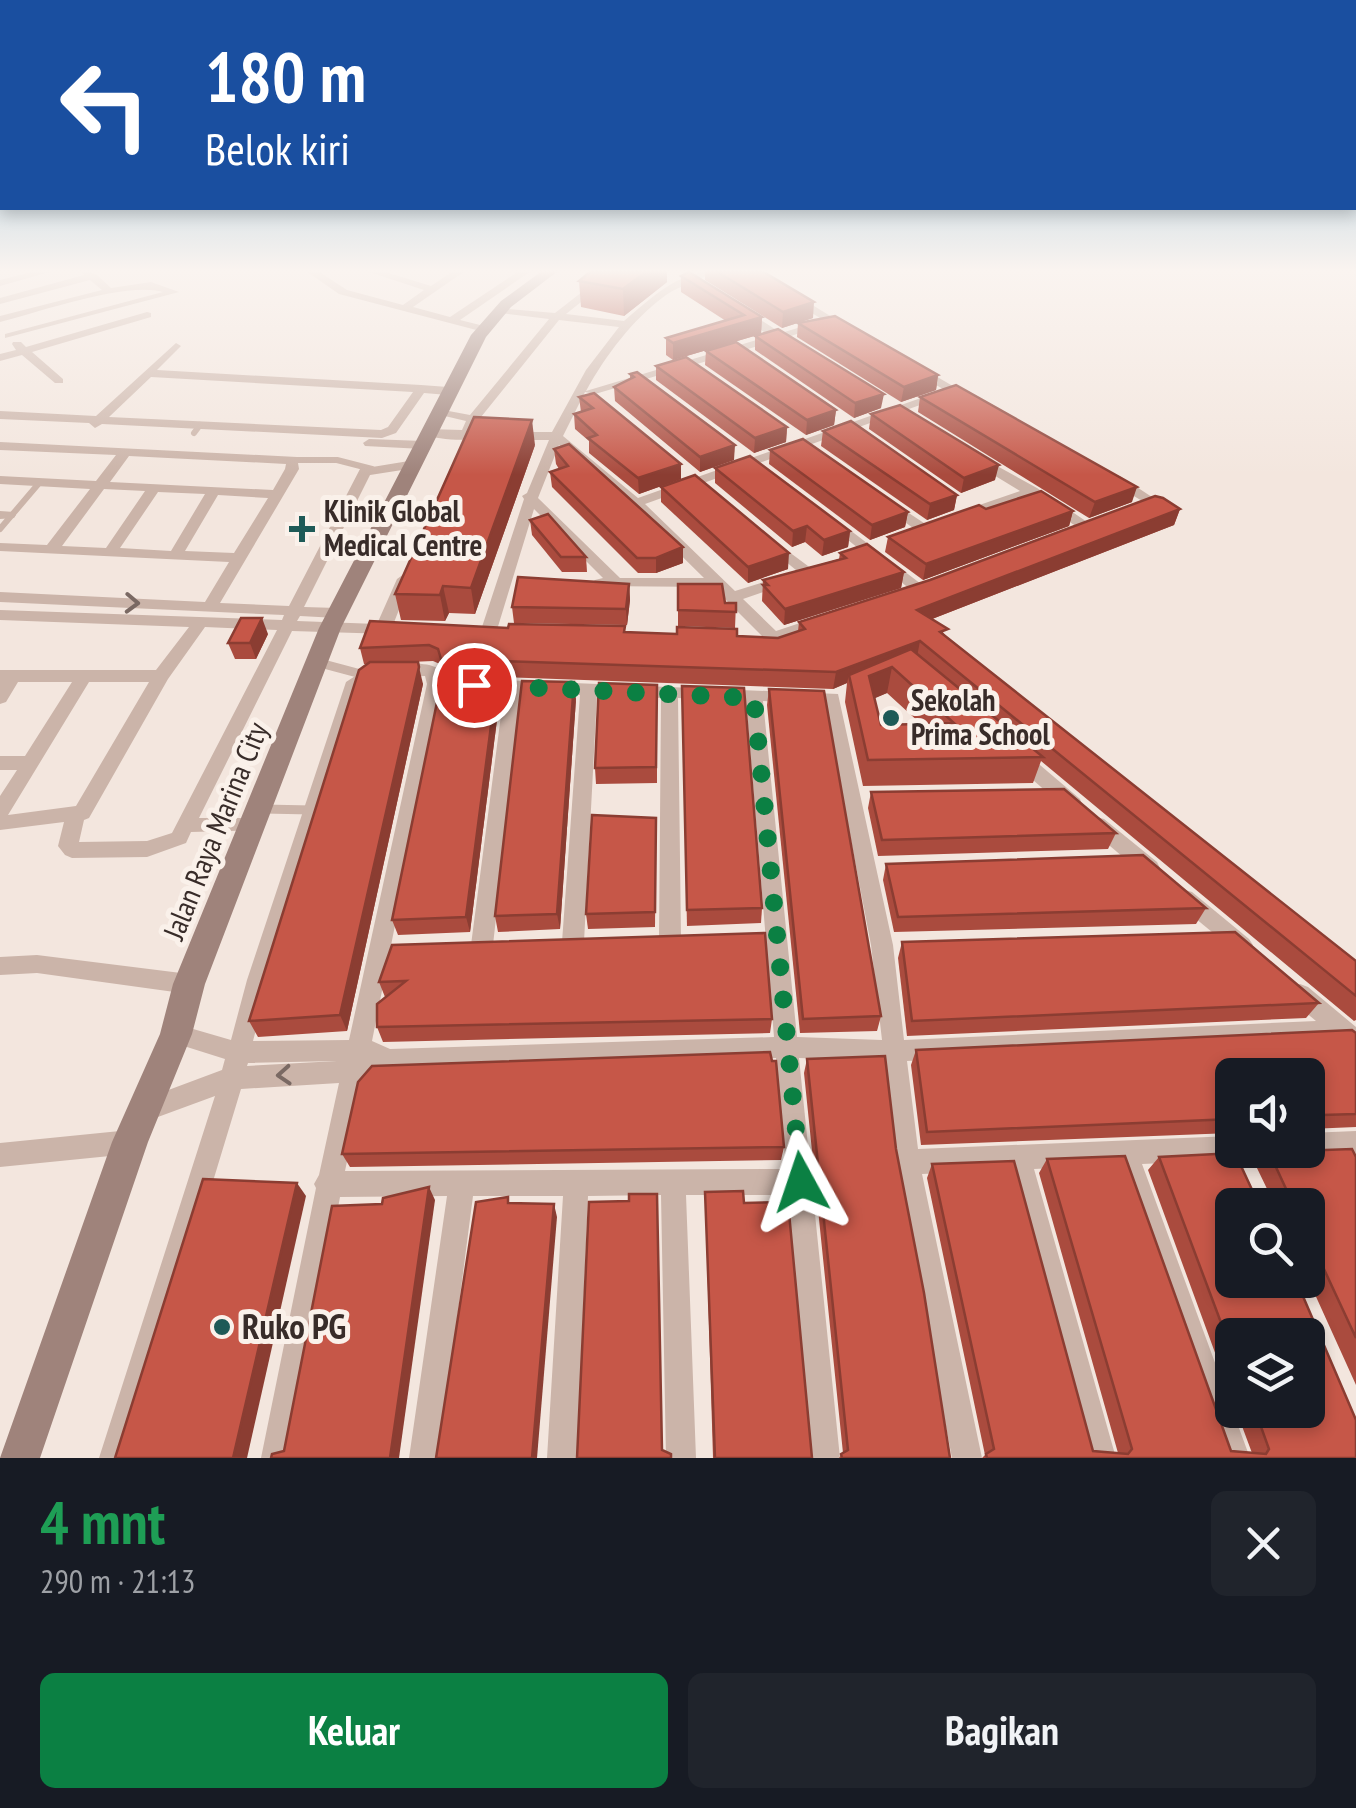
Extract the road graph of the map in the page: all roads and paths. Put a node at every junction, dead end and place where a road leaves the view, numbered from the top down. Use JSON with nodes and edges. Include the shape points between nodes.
{"nodes":[{"id":1,"x":12,"y":339,"type":"edge"},
{"id":2,"x":65,"y":339,"type":"edge"},
{"id":3,"x":480,"y":339,"type":"edge"},
{"id":4,"x":538,"y":339,"type":"edge"},
{"id":5,"x":615,"y":339,"type":"edge"},
{"id":6,"x":772,"y":339,"type":"edge"},
{"id":7,"x":783,"y":339,"type":"edge"},
{"id":8,"x":176,"y":346,"type":"dead end"},
{"id":9,"x":738,"y":348,"type":"junction"},
{"id":10,"x":796,"y":348,"type":"edge"},
{"id":11,"x":24,"y":351,"type":"junction"},
{"id":12,"x":0,"y":358,"type":"edge"},
{"id":13,"x":754,"y":360,"type":"edge"},
{"id":14,"x":689,"y":363,"type":"junction"},
{"id":15,"x":908,"y":364,"type":"edge"},
{"id":16,"x":148,"y":373,"type":"junction"},
{"id":17,"x":704,"y":373,"type":"edge"},
{"id":18,"x":640,"y":378,"type":"junction"},
{"id":19,"x":59,"y":381,"type":"dead end"},
{"id":20,"x":588,"y":390,"type":"junction"},
{"id":21,"x":656,"y":390,"type":"edge"},
{"id":22,"x":954,"y":391,"type":"junction"},
{"id":23,"x":880,"y":400,"type":"edge"},
{"id":24,"x":605,"y":403,"type":"edge"},
{"id":25,"x":986,"y":409,"type":"edge"},
{"id":26,"x":896,"y":411,"type":"junction"},
{"id":27,"x":835,"y":416,"type":"edge"},
{"id":28,"x":473,"y":418,"type":"junction"},
{"id":29,"x":0,"y":419,"type":"edge"},
{"id":30,"x":913,"y":421,"type":"edge"},
{"id":31,"x":495,"y":422,"type":"edge"},
{"id":32,"x":429,"y":423,"type":"junction"},
{"id":33,"x":95,"y":424,"type":"junction"},
{"id":34,"x":511,"y":424,"type":"edge"},
{"id":35,"x":851,"y":428,"type":"junction"},
{"id":36,"x":558,"y":433,"type":"junction"},
{"id":37,"x":792,"y":433,"type":"dead end"},
{"id":38,"x":308,"y":435,"type":"junction"},
{"id":39,"x":466,"y":435,"type":"junction"},
{"id":40,"x":866,"y":438,"type":"edge"},
{"id":41,"x":806,"y":443,"type":"junction"},
{"id":42,"x":0,"y":446,"type":"edge"},
{"id":43,"x":734,"y":451,"type":"edge"},
{"id":44,"x":964,"y":451,"type":"edge"},
{"id":45,"x":125,"y":452,"type":"junction"},
{"id":46,"x":459,"y":452,"type":"edge"},
{"id":47,"x":821,"y":454,"type":"edge"},
{"id":48,"x":292,"y":460,"type":"junction"},
{"id":49,"x":750,"y":463,"type":"junction"},
{"id":50,"x":372,"y":468,"type":"junction"},
{"id":51,"x":685,"y":470,"type":"edge"},
{"id":52,"x":1100,"y":471,"type":"edge"},
{"id":53,"x":765,"y":474,"type":"edge"},
{"id":54,"x":0,"y":480,"type":"edge"},
{"id":55,"x":699,"y":481,"type":"junction"},
{"id":56,"x":40,"y":482,"type":"junction"},
{"id":57,"x":99,"y":485,"type":"junction"},
{"id":58,"x":155,"y":487,"type":"junction"},
{"id":59,"x":214,"y":491,"type":"junction"},
{"id":60,"x":1032,"y":491,"type":"junction"},
{"id":61,"x":712,"y":493,"type":"edge"},
{"id":62,"x":278,"y":494,"type":"junction"},
{"id":63,"x":529,"y":496,"type":"junction"},
{"id":64,"x":880,"y":498,"type":"edge"},
{"id":65,"x":958,"y":501,"type":"edge"},
{"id":66,"x":636,"y":503,"type":"junction"},
{"id":67,"x":973,"y":512,"type":"junction"},
{"id":68,"x":5,"y":515,"type":"edge"},
{"id":69,"x":826,"y":516,"type":"edge"},
{"id":70,"x":1117,"y":518,"type":"edge"},
{"id":71,"x":0,"y":529,"type":"edge"},
{"id":72,"x":925,"y":530,"type":"junction"},
{"id":73,"x":1072,"y":534,"type":"edge"},
{"id":74,"x":907,"y":536,"type":"edge"},
{"id":75,"x":766,"y":538,"type":"edge"},
{"id":76,"x":889,"y":542,"type":"edge"},
{"id":77,"x":0,"y":547,"type":"edge"},
{"id":78,"x":871,"y":548,"type":"junction"},
{"id":79,"x":51,"y":550,"type":"junction"},
{"id":80,"x":110,"y":552,"type":"junction"},
{"id":81,"x":175,"y":554,"type":"junction"},
{"id":82,"x":855,"y":554,"type":"edge"},
{"id":83,"x":238,"y":558,"type":"junction"},
{"id":84,"x":413,"y":558,"type":"edge"},
{"id":85,"x":823,"y":566,"type":"edge"},
{"id":86,"x":807,"y":572,"type":"junction"},
{"id":87,"x":504,"y":580,"type":"junction"},
{"id":88,"x":523,"y":581,"type":"edge"},
{"id":89,"x":579,"y":582,"type":"edge"},
{"id":90,"x":720,"y":582,"type":"junction"},
{"id":91,"x":616,"y":584,"type":"junction"},
{"id":92,"x":937,"y":584,"type":"edge"},
{"id":93,"x":920,"y":590,"type":"junction"},
{"id":94,"x":903,"y":595,"type":"edge"},
{"id":95,"x":733,"y":597,"type":"junction"},
{"id":96,"x":0,"y":598,"type":"edge"},
{"id":97,"x":76,"y":601,"type":"junction"},
{"id":98,"x":206,"y":614,"type":"junction"},
{"id":99,"x":0,"y":615,"type":"edge"},
{"id":100,"x":836,"y":616,"type":"edge"},
{"id":101,"x":64,"y":617,"type":"junction"},
{"id":102,"x":293,"y":619,"type":"junction"},
{"id":103,"x":333,"y":621,"type":"junction"},
{"id":104,"x":507,"y":633,"type":"edge"},
{"id":105,"x":779,"y":635,"type":"junction"},
{"id":106,"x":754,"y":637,"type":"edge"},
{"id":107,"x":316,"y":662,"type":"junction"},
{"id":108,"x":361,"y":674,"type":"junction"},
{"id":109,"x":7,"y":676,"type":"edge"},
{"id":110,"x":161,"y":676,"type":"junction"},
{"id":111,"x":83,"y":678,"type":"junction"},
{"id":112,"x":435,"y":684,"type":"junction"},
{"id":113,"x":513,"y":687,"type":"junction"},
{"id":114,"x":589,"y":690,"type":"junction"},
{"id":115,"x":668,"y":693,"type":"junction"},
{"id":116,"x":0,"y":698,"type":"edge"},
{"id":117,"x":754,"y":698,"type":"junction"},
{"id":118,"x":1004,"y":744,"type":"edge"},
{"id":119,"x":32,"y":762,"type":"junction"},
{"id":120,"x":0,"y":763,"type":"edge"},
{"id":121,"x":1061,"y":794,"type":"junction"},
{"id":122,"x":1023,"y":795,"type":"edge"},
{"id":123,"x":315,"y":810,"type":"junction"},
{"id":124,"x":0,"y":812,"type":"edge"},
{"id":125,"x":75,"y":816,"type":"junction"},
{"id":126,"x":258,"y":817,"type":"junction"},
{"id":127,"x":0,"y":823,"type":"edge"},
{"id":128,"x":189,"y":826,"type":"junction"},
{"id":129,"x":1139,"y":859,"type":"junction"},
{"id":130,"x":1100,"y":860,"type":"edge"},
{"id":131,"x":1229,"y":935,"type":"junction"},
{"id":132,"x":1191,"y":936,"type":"edge"},
{"id":133,"x":670,"y":939,"type":"edge"},
{"id":134,"x":574,"y":942,"type":"edge"},
{"id":135,"x":482,"y":945,"type":"edge"},
{"id":136,"x":1258,"y":959,"type":"edge"},
{"id":137,"x":0,"y":966,"type":"edge"},
{"id":138,"x":1286,"y":982,"type":"edge"},
{"id":139,"x":190,"y":984,"type":"junction"},
{"id":140,"x":176,"y":1034,"type":"junction"},
{"id":141,"x":1349,"y":1035,"type":"edge"},
{"id":142,"x":790,"y":1048,"type":"junction"},
{"id":143,"x":896,"y":1051,"type":"junction"},
{"id":144,"x":359,"y":1060,"type":"junction"},
{"id":145,"x":235,"y":1065,"type":"junction"},
{"id":146,"x":147,"y":1108,"type":"junction"},
{"id":147,"x":130,"y":1142,"type":"junction"},
{"id":148,"x":1325,"y":1147,"type":"edge"},
{"id":149,"x":1215,"y":1149,"type":"edge"},
{"id":150,"x":1352,"y":1150,"type":"edge"},
{"id":151,"x":1126,"y":1153,"type":"junction"},
{"id":152,"x":0,"y":1155,"type":"edge"},
{"id":153,"x":1018,"y":1156,"type":"junction"},
{"id":154,"x":907,"y":1162,"type":"junction"},
{"id":155,"x":1241,"y":1168,"type":"edge"},
{"id":156,"x":1244,"y":1176,"type":"edge"},
{"id":157,"x":462,"y":1182,"type":"junction"},
{"id":158,"x":576,"y":1182,"type":"junction"},
{"id":159,"x":801,"y":1182,"type":"junction"},
{"id":160,"x":673,"y":1183,"type":"junction"},
{"id":161,"x":327,"y":1184,"type":"junction"},
{"id":162,"x":18,"y":1458,"type":"edge"},
{"id":163,"x":114,"y":1458,"type":"edge"},
{"id":164,"x":276,"y":1458,"type":"edge"},
{"id":165,"x":424,"y":1458,"type":"edge"},
{"id":166,"x":562,"y":1458,"type":"edge"},
{"id":167,"x":680,"y":1458,"type":"edge"},
{"id":168,"x":824,"y":1458,"type":"edge"},
{"id":169,"x":967,"y":1458,"type":"edge"},
{"id":170,"x":1101,"y":1458,"type":"edge"},
{"id":171,"x":1235,"y":1458,"type":"edge"}],
"edges":[{"from":1,"to":11,"type":"street"},
{"from":2,"to":11,"type":"street"},
{"from":3,"to":32,"type":"main road","name":"Jalan Raya Marina City"},
{"from":4,"to":28,"type":"street"},
{"from":5,"to":20,"type":"street"},
{"from":6,"to":9,"type":"street"},
{"from":7,"to":10,"type":"street"},
{"from":8,"to":16,"type":"street"},
{"from":9,"to":13,"type":"street"},
{"from":9,"to":14,"type":"street"},
{"from":11,"to":12,"type":"street"},
{"from":11,"to":19,"type":"street"},
{"from":14,"to":17,"type":"street"},
{"from":14,"to":18,"type":"street"},
{"from":15,"to":22,"type":"street"},
{"from":16,"to":32,"type":"street"},
{"from":16,"to":33,"type":"street"},
{"from":18,"to":20,"type":"street"},
{"from":18,"to":21,"type":"street"},
{"from":20,"to":24,"type":"street"},
{"from":20,"to":36,"type":"street"},
{"from":22,"to":25,"type":"street"},
{"from":22,"to":26,"type":"street"},
{"from":23,"to":26,"type":"street"},
{"from":26,"to":30,"type":"street"},
{"from":26,"to":35,"type":"street"},
{"from":27,"to":35,"type":"street"},
{"from":28,"to":31,"type":"street"},
{"from":28,"to":32,"type":"street"},
{"from":28,"to":39,"type":"street"},
{"from":29,"to":33,"type":"street"},
{"from":32,"to":38,"type":"street"},
{"from":32,"to":38,"type":"street","via":[[388,433]]},
{"from":32,"to":39,"type":"street"},
{"from":32,"to":50,"type":"street"},
{"from":32,"to":103,"type":"main road","name":"Jalan Raya Marina City"},
{"from":33,"to":38,"type":"street"},
{"from":34,"to":36,"type":"street"},
{"from":35,"to":40,"type":"street"},
{"from":35,"to":41,"type":"street"},
{"from":36,"to":39,"type":"street"},
{"from":36,"to":63,"type":"street"},
{"from":36,"to":66,"type":"street"},
{"from":37,"to":41,"type":"street"},
{"from":39,"to":46,"type":"street"},
{"from":41,"to":47,"type":"street"},
{"from":41,"to":49,"type":"street"},
{"from":42,"to":45,"type":"street"},
{"from":43,"to":49,"type":"street"},
{"from":44,"to":60,"type":"street"},
{"from":45,"to":48,"type":"street"},
{"from":45,"to":57,"type":"street"},
{"from":48,"to":50,"type":"lane"},
{"from":48,"to":62,"type":"street"},
{"from":49,"to":53,"type":"street"},
{"from":49,"to":55,"type":"street"},
{"from":50,"to":102,"type":"street"},
{"from":51,"to":55,"type":"street"},
{"from":52,"to":70,"type":"street","via":[[1154,502]]},
{"from":54,"to":56,"type":"street"},
{"from":55,"to":61,"type":"street"},
{"from":55,"to":66,"type":"street"},
{"from":56,"to":57,"type":"street"},
{"from":56,"to":68,"type":"lane"},
{"from":57,"to":58,"type":"street"},
{"from":57,"to":79,"type":"street"},
{"from":58,"to":59,"type":"street"},
{"from":58,"to":80,"type":"street"},
{"from":59,"to":62,"type":"street"},
{"from":59,"to":81,"type":"street"},
{"from":60,"to":67,"type":"street"},
{"from":60,"to":73,"type":"street","via":[[1095,526]]},
{"from":62,"to":83,"type":"street"},
{"from":63,"to":87,"type":"street"},
{"from":63,"to":91,"type":"street"},
{"from":64,"to":72,"type":"street"},
{"from":65,"to":67,"type":"street"},
{"from":66,"to":90,"type":"street"},
{"from":67,"to":72,"type":"street"},
{"from":68,"to":71,"type":"lane"},
{"from":69,"to":78,"type":"street"},
{"from":72,"to":74,"type":"street"},
{"from":75,"to":86,"type":"street"},
{"from":76,"to":78,"type":"street"},
{"from":77,"to":79,"type":"street"},
{"from":78,"to":82,"type":"street"},
{"from":78,"to":93,"type":"street"},
{"from":79,"to":80,"type":"street"},
{"from":80,"to":81,"type":"street"},
{"from":81,"to":83,"type":"street"},
{"from":83,"to":98,"type":"street"},
{"from":84,"to":103,"type":"street","via":[[392,630]]},
{"from":85,"to":86,"type":"street"},
{"from":86,"to":95,"type":"street"},
{"from":87,"to":88,"type":"street"},
{"from":87,"to":104,"type":"street","via":[[480,632]]},
{"from":89,"to":91,"type":"street"},
{"from":90,"to":91,"type":"street"},
{"from":90,"to":95,"type":"street"},
{"from":92,"to":93,"type":"street"},
{"from":93,"to":94,"type":"street"},
{"from":95,"to":105,"type":"street"},
{"from":96,"to":97,"type":"street"},
{"from":97,"to":98,"type":"street","one_way":true},
{"from":97,"to":101,"type":"lane"},
{"from":98,"to":101,"type":"street"},
{"from":98,"to":102,"type":"street"},
{"from":98,"to":110,"type":"street"},
{"from":99,"to":101,"type":"street"},
{"from":100,"to":105,"type":"street"},
{"from":102,"to":103,"type":"street"},
{"from":102,"to":128,"type":"street"},
{"from":103,"to":107,"type":"main road","name":"Jalan Raya Marina City"},
{"from":105,"to":106,"type":"street"},
{"from":107,"to":108,"type":"lane"},
{"from":107,"to":126,"type":"main road","name":"Jalan Raya Marina City"},
{"from":108,"to":112,"type":"street","via":[[432,670]]},
{"from":108,"to":123,"type":"street"},
{"from":109,"to":111,"type":"street"},
{"from":109,"to":116,"type":"street"},
{"from":110,"to":111,"type":"street"},
{"from":110,"to":125,"type":"street"},
{"from":111,"to":119,"type":"street"},
{"from":112,"to":113,"type":"street"},
{"from":112,"to":144,"type":"street","via":[[393,948]]},
{"from":113,"to":114,"type":"street"},
{"from":113,"to":135,"type":"street"},
{"from":114,"to":115,"type":"street"},
{"from":114,"to":134,"type":"street"},
{"from":115,"to":117,"type":"street"},
{"from":115,"to":133,"type":"street"},
{"from":117,"to":142,"type":"street","via":[[768,936]]},
{"from":117,"to":143,"type":"street","via":[[841,694],[892,945]]},
{"from":118,"to":121,"type":"street"},
{"from":119,"to":120,"type":"street"},
{"from":119,"to":124,"type":"street"},
{"from":121,"to":122,"type":"street"},
{"from":121,"to":129,"type":"street"},
{"from":123,"to":126,"type":"lane"},
{"from":123,"to":145,"type":"street"},
{"from":125,"to":127,"type":"street"},
{"from":125,"to":128,"type":"street","via":[[68,846],[87,852],[168,845]]},
{"from":126,"to":128,"type":"street"},
{"from":126,"to":139,"type":"main road","name":"Jalan Raya Marina City"},
{"from":129,"to":130,"type":"street"},
{"from":129,"to":131,"type":"street"},
{"from":131,"to":132,"type":"street"},
{"from":131,"to":136,"type":"street"},
{"from":137,"to":139,"type":"street","via":[[37,964]]},
{"from":138,"to":141,"type":"street"},
{"from":139,"to":140,"type":"main road","name":"Jalan Raya Marina City"},
{"from":140,"to":145,"type":"street"},
{"from":140,"to":146,"type":"main road","name":"Jalan Raya Marina City"},
{"from":141,"to":143,"type":"street"},
{"from":142,"to":143,"type":"street"},
{"from":142,"to":144,"type":"street","via":[[386,1060],[376,1052]]},
{"from":142,"to":159,"type":"street"},
{"from":143,"to":154,"type":"street"},
{"from":144,"to":145,"type":"street"},
{"from":144,"to":161,"type":"street"},
{"from":145,"to":146,"type":"street"},
{"from":145,"to":163,"type":"street"},
{"from":146,"to":147,"type":"main road","name":"Jalan Raya Marina City"},
{"from":147,"to":152,"type":"street"},
{"from":147,"to":162,"type":"main road","name":"Jalan Raya Marina City"},
{"from":148,"to":150,"type":"street"},
{"from":149,"to":151,"type":"street"},
{"from":151,"to":153,"type":"street"},
{"from":151,"to":171,"type":"street"},
{"from":153,"to":154,"type":"street"},
{"from":153,"to":170,"type":"street"},
{"from":154,"to":169,"type":"street"},
{"from":155,"to":156,"type":"street"},
{"from":157,"to":158,"type":"street"},
{"from":157,"to":161,"type":"street"},
{"from":157,"to":165,"type":"street"},
{"from":158,"to":160,"type":"street"},
{"from":158,"to":166,"type":"street"},
{"from":159,"to":160,"type":"street"},
{"from":159,"to":168,"type":"street"},
{"from":160,"to":167,"type":"street"},
{"from":161,"to":164,"type":"street"}]}
